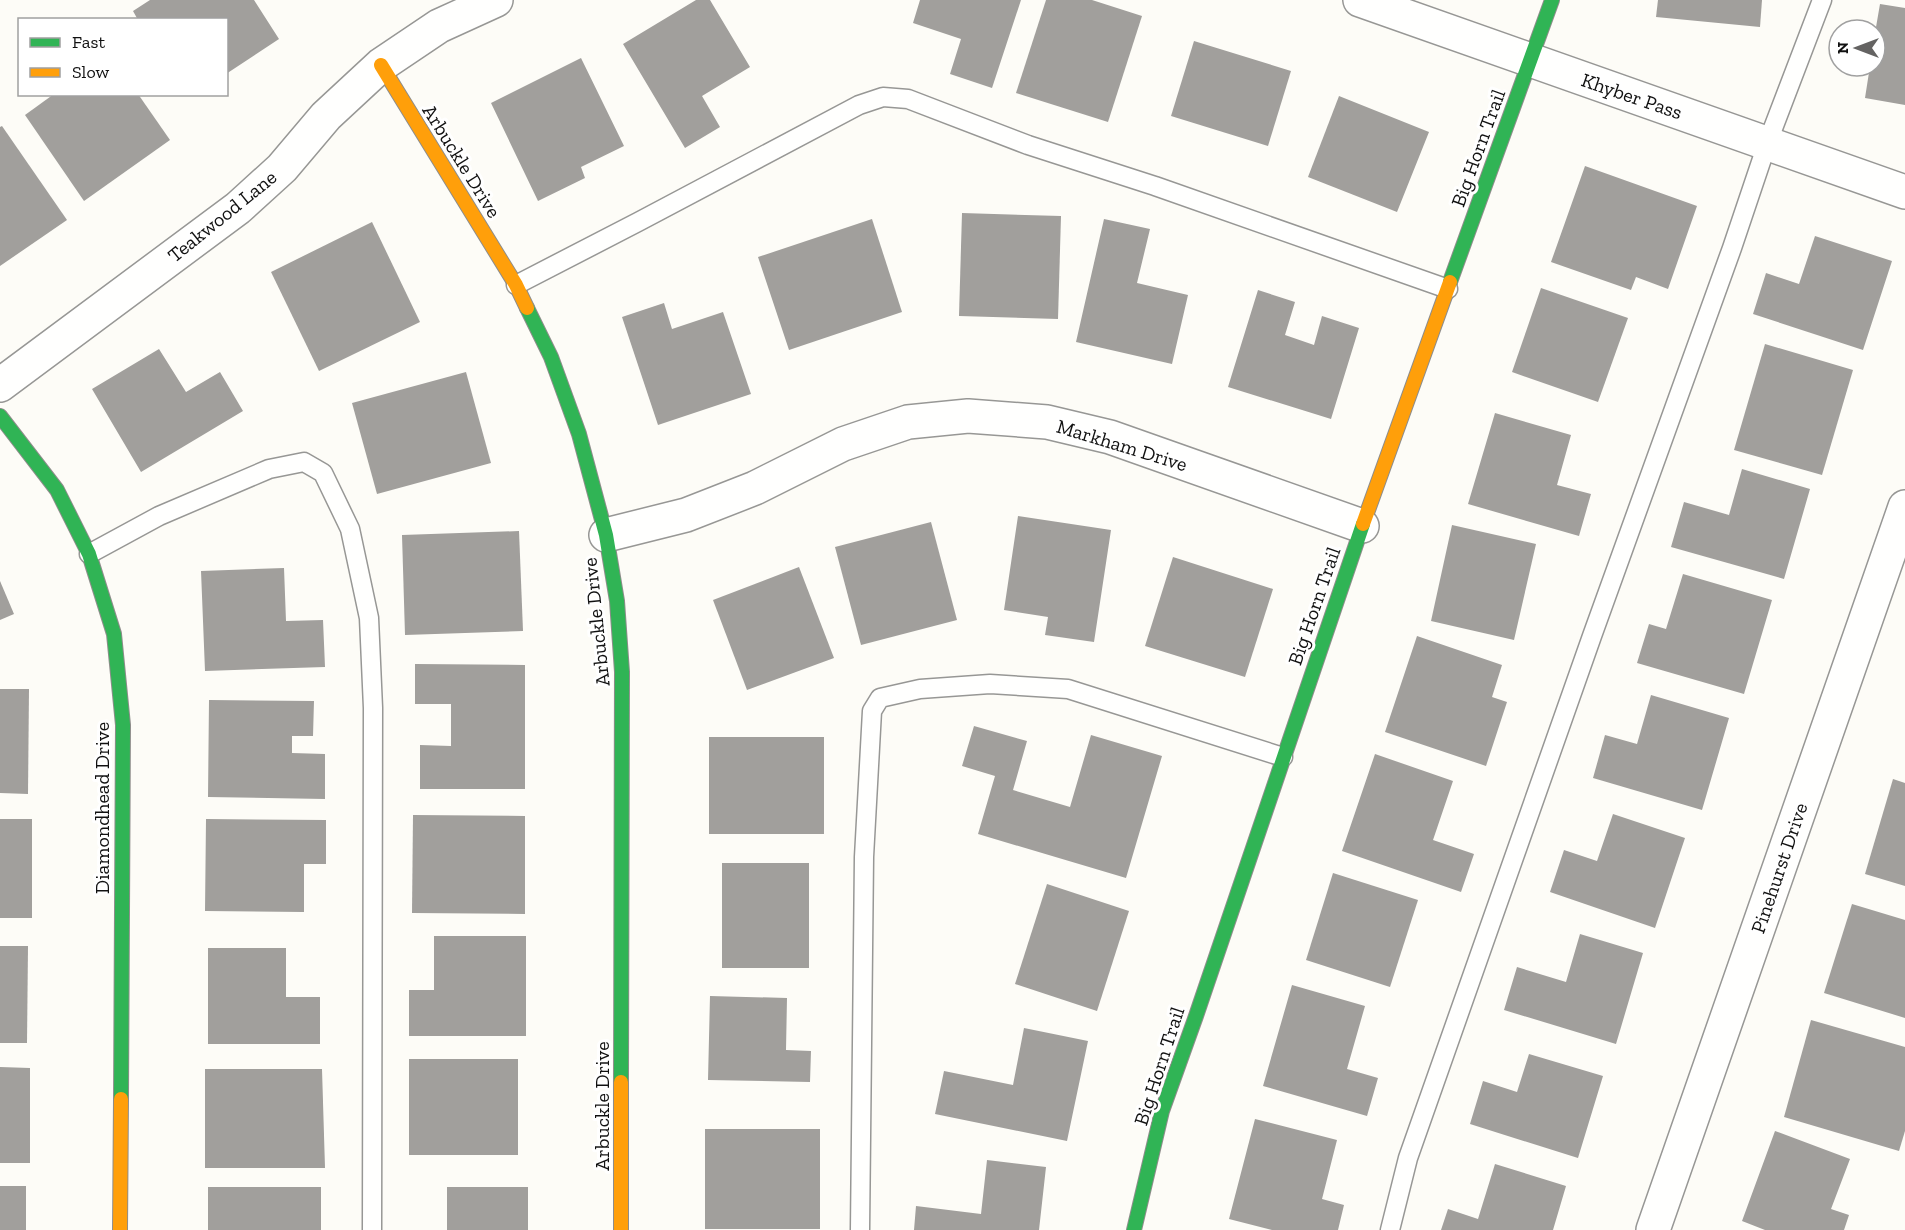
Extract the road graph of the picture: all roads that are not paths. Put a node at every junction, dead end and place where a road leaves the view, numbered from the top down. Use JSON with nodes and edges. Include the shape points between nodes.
{"nodes":[{"id":1,"x":496,"y":0,"type":"edge"},
{"id":2,"x":1360,"y":0,"type":"edge"},
{"id":3,"x":1552,"y":0,"type":"edge"},
{"id":4,"x":1822,"y":0,"type":"edge"},
{"id":5,"x":1530,"y":60,"type":"junction"},
{"id":6,"x":381,"y":65,"type":"junction"},
{"id":7,"x":1767,"y":144,"type":"junction"},
{"id":8,"x":1905,"y":192,"type":"edge"},
{"id":9,"x":516,"y":285,"type":"junction"},
{"id":10,"x":1448,"y":289,"type":"junction"},
{"id":11,"x":0,"y":385,"type":"edge"},
{"id":12,"x":0,"y":416,"type":"edge"},
{"id":13,"x":1905,"y":507,"type":"edge"},
{"id":14,"x":1362,"y":526,"type":"junction"},
{"id":15,"x":606,"y":535,"type":"junction"},
{"id":16,"x":89,"y":554,"type":"junction"},
{"id":17,"x":1283,"y":757,"type":"junction"},
{"id":18,"x":120,"y":1230,"type":"edge"},
{"id":19,"x":372,"y":1230,"type":"edge"},
{"id":20,"x":621,"y":1230,"type":"edge"},
{"id":21,"x":860,"y":1230,"type":"edge"},
{"id":22,"x":1134,"y":1230,"type":"edge"},
{"id":23,"x":1390,"y":1230,"type":"edge"},
{"id":24,"x":1653,"y":1230,"type":"edge"}],
"edges":[{"from":1,"to":6,"type":"street","name":"Teakwood Lane","via":[[439,26]]},
{"from":2,"to":5,"type":"street","name":"Khyber Pass"},
{"from":3,"to":5,"type":"street","name":"Big Horn Trail"},
{"from":4,"to":7,"type":"lane"},
{"from":5,"to":7,"type":"street","name":"Khyber Pass"},
{"from":5,"to":10,"type":"street","name":"Big Horn Trail"},
{"from":6,"to":9,"type":"street","name":"Arbuckle Drive"},
{"from":6,"to":11,"type":"street","name":"Teakwood Lane","via":[[238,208]]},
{"from":7,"to":8,"type":"street","name":"Khyber Pass"},
{"from":7,"to":23,"type":"lane","via":[[1407,1158]]},
{"from":9,"to":10,"type":"lane","via":[[860,105],[883,97],[908,99],[1028,145]]},
{"from":9,"to":15,"type":"street","name":"Arbuckle Drive","via":[[551,357],[575,423]]},
{"from":10,"to":14,"type":"street","name":"Big Horn Trail"},
{"from":12,"to":16,"type":"street","name":"Diamondhead Drive","via":[[57,490]]},
{"from":13,"to":24,"type":"street","name":"Pinehurst Drive"},
{"from":14,"to":15,"type":"street","name":"Markham Drive","via":[[1110,437],[1047,422],[968,416],[908,422],[843,444],[755,488],[686,515]]},
{"from":14,"to":17,"type":"street","name":"Big Horn Trail"},
{"from":15,"to":20,"type":"street","name":"Arbuckle Drive","via":[[622,672]]},
{"from":16,"to":18,"type":"street","name":"Diamondhead Drive","via":[[114,634],[123,725]]},
{"from":16,"to":19,"type":"lane","via":[[159,516],[269,469],[304,462],[323,473],[350,529],[369,618],[373,708]]},
{"from":17,"to":21,"type":"lane","via":[[1068,689],[990,684],[920,689],[880,698],[872,711],[864,857]]},
{"from":17,"to":22,"type":"street","name":"Big Horn Trail","via":[[1162,1111]]}]}
